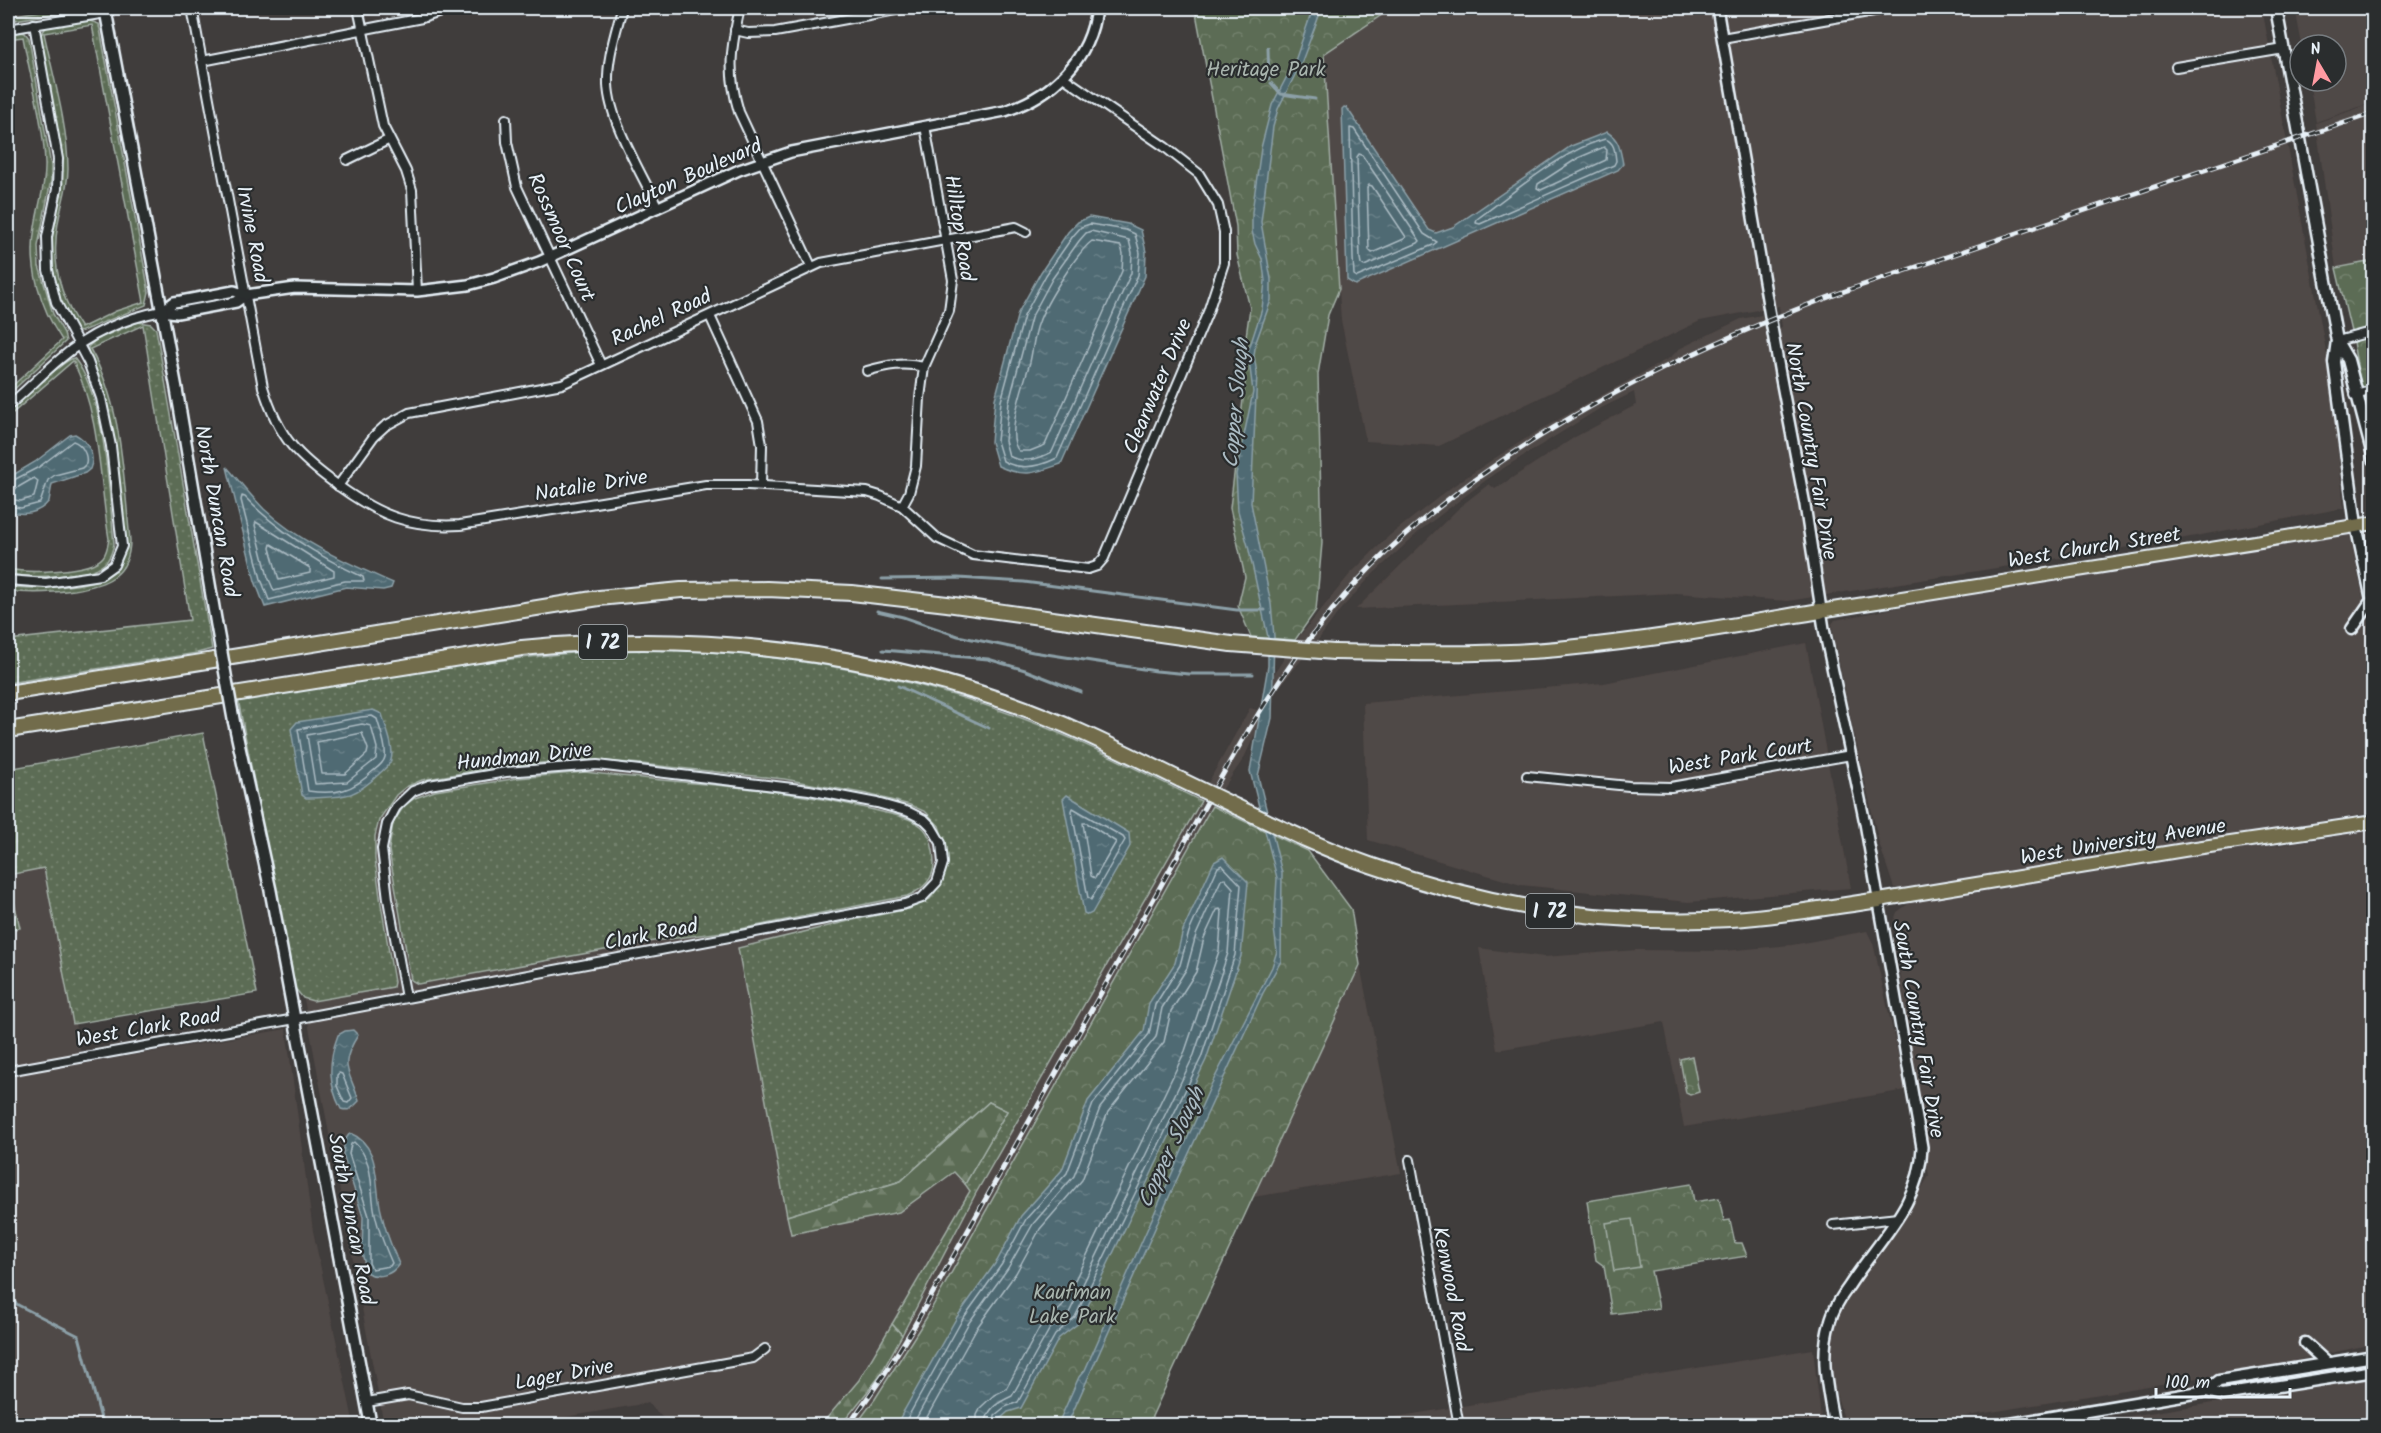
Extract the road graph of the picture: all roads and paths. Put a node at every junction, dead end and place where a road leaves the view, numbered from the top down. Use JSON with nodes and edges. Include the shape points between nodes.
{"nodes":[{"id":1,"x":192,"y":8,"type":"edge"},
{"id":2,"x":358,"y":8,"type":"edge"},
{"id":3,"x":453,"y":8,"type":"edge"},
{"id":4,"x":622,"y":8,"type":"edge"},
{"id":5,"x":740,"y":8,"type":"edge"},
{"id":6,"x":907,"y":8,"type":"edge"},
{"id":7,"x":1096,"y":8,"type":"edge"},
{"id":8,"x":1717,"y":8,"type":"edge"},
{"id":9,"x":1891,"y":8,"type":"edge"},
{"id":10,"x":2276,"y":8,"type":"edge"},
{"id":11,"x":106,"y":10,"type":"edge"},
{"id":12,"x":34,"y":24,"type":"junction"},
{"id":13,"x":8,"y":29,"type":"edge"},
{"id":14,"x":362,"y":30,"type":"junction"},
{"id":15,"x":735,"y":30,"type":"junction"},
{"id":16,"x":1722,"y":38,"type":"junction"},
{"id":17,"x":2284,"y":49,"type":"junction"},
{"id":18,"x":202,"y":61,"type":"junction"},
{"id":19,"x":2176,"y":67,"type":"dead end"},
{"id":20,"x":1063,"y":77,"type":"junction"},
{"id":21,"x":506,"y":119,"type":"dead end"},
{"id":22,"x":925,"y":126,"type":"junction"},
{"id":23,"x":388,"y":140,"type":"junction"},
{"id":24,"x":347,"y":160,"type":"dead end"},
{"id":25,"x":763,"y":161,"type":"junction"},
{"id":26,"x":658,"y":208,"type":"junction"},
{"id":27,"x":1026,"y":232,"type":"dead end"},
{"id":28,"x":947,"y":240,"type":"junction"},
{"id":29,"x":550,"y":258,"type":"junction"},
{"id":30,"x":811,"y":266,"type":"junction"},
{"id":31,"x":417,"y":291,"type":"junction"},
{"id":32,"x":246,"y":295,"type":"junction"},
{"id":33,"x":162,"y":311,"type":"junction"},
{"id":34,"x":710,"y":316,"type":"junction"},
{"id":35,"x":2373,"y":331,"type":"edge"},
{"id":36,"x":2337,"y":341,"type":"junction"},
{"id":37,"x":78,"y":345,"type":"junction"},
{"id":38,"x":601,"y":365,"type":"junction"},
{"id":39,"x":924,"y":367,"type":"junction"},
{"id":40,"x":867,"y":371,"type":"dead end"},
{"id":41,"x":2373,"y":390,"type":"edge"},
{"id":42,"x":2355,"y":395,"type":"junction"},
{"id":43,"x":8,"y":406,"type":"edge"},
{"id":44,"x":302,"y":458,"type":"joint"},
{"id":45,"x":2373,"y":459,"type":"edge"},
{"id":46,"x":761,"y":485,"type":"junction"},
{"id":47,"x":338,"y":486,"type":"junction"},
{"id":48,"x":902,"y":506,"type":"junction"},
{"id":49,"x":2373,"y":523,"type":"edge"},
{"id":50,"x":2356,"y":525,"type":"junction"},
{"id":51,"x":8,"y":580,"type":"edge"},
{"id":52,"x":2373,"y":605,"type":"edge"},
{"id":53,"x":1820,"y":610,"type":"junction"},
{"id":54,"x":2352,"y":629,"type":"dead end"},
{"id":55,"x":8,"y":693,"type":"edge"},
{"id":56,"x":8,"y":730,"type":"edge"},
{"id":57,"x":1851,"y":755,"type":"junction"},
{"id":58,"x":1527,"y":776,"type":"dead end"},
{"id":59,"x":925,"y":820,"type":"joint"},
{"id":60,"x":2373,"y":822,"type":"edge"},
{"id":61,"x":1879,"y":900,"type":"junction"},
{"id":62,"x":406,"y":998,"type":"junction"},
{"id":63,"x":295,"y":1019,"type":"junction"},
{"id":64,"x":8,"y":1071,"type":"edge"},
{"id":65,"x":1410,"y":1160,"type":"dead end"},
{"id":66,"x":1898,"y":1218,"type":"junction"},
{"id":67,"x":1833,"y":1225,"type":"dead end"},
{"id":68,"x":2305,"y":1343,"type":"dead end"},
{"id":69,"x":765,"y":1349,"type":"dead end"},
{"id":70,"x":2373,"y":1356,"type":"edge"},
{"id":71,"x":2327,"y":1363,"type":"junction"},
{"id":72,"x":2373,"y":1371,"type":"edge"},
{"id":73,"x":2206,"y":1391,"type":"junction"},
{"id":74,"x":367,"y":1402,"type":"junction"},
{"id":75,"x":371,"y":1425,"type":"edge"},
{"id":76,"x":1459,"y":1425,"type":"edge"},
{"id":77,"x":1834,"y":1425,"type":"edge"},
{"id":78,"x":1998,"y":1425,"type":"edge"}],
"edges":[{"from":1,"to":18,"type":"street","name":"Irvine Road"},
{"from":2,"to":14,"type":"street"},
{"from":3,"to":14,"type":"street"},
{"from":4,"to":26,"type":"street","via":[[609,67],[609,94],[622,133]]},
{"from":5,"to":15,"type":"street"},
{"from":6,"to":15,"type":"street","via":[[775,32]]},
{"from":7,"to":20,"type":"street","name":"Clayton Boulevard","via":[[1086,44]]},
{"from":8,"to":16,"type":"street","name":"North Country Fair Drive"},
{"from":9,"to":16,"type":"street"},
{"from":10,"to":17,"type":"main road"},
{"from":11,"to":12,"type":"street"},
{"from":11,"to":33,"type":"main road","name":"North Duncan Road"},
{"from":12,"to":13,"type":"street"},
{"from":12,"to":37,"type":"street","via":[[58,159],[57,189],[46,237],[48,270],[56,302]]},
{"from":14,"to":18,"type":"street"},
{"from":14,"to":23,"type":"street","via":[[377,107]]},
{"from":15,"to":25,"type":"street","via":[[730,60],[734,95]]},
{"from":16,"to":53,"type":"street","name":"North Country Fair Drive"},
{"from":17,"to":19,"type":"street"},
{"from":17,"to":36,"type":"main road"},
{"from":18,"to":32,"type":"street","name":"Irvine Road"},
{"from":20,"to":22,"type":"street","name":"Clayton Boulevard","via":[[1021,106]]},
{"from":20,"to":48,"type":"street","name":"Clearwater Drive","via":[[1183,160],[1214,195],[1222,219],[1225,250],[1221,276],[1208,312],[1104,558],[1097,566],[1065,567],[973,555],[937,538]]},
{"from":21,"to":29,"type":"street","name":"Rossmoor Court","via":[[517,187]]},
{"from":22,"to":25,"type":"street","name":"Clayton Boulevard","via":[[807,148]]},
{"from":22,"to":28,"type":"street","name":"Hilltop Road"},
{"from":23,"to":24,"type":"street"},
{"from":23,"to":31,"type":"street","via":[[412,190]]},
{"from":25,"to":26,"type":"street","name":"Clayton Boulevard"},
{"from":25,"to":30,"type":"street"},
{"from":26,"to":29,"type":"street","name":"Clayton Boulevard"},
{"from":27,"to":28,"type":"street","name":"Rachel Road","via":[[1016,227]]},
{"from":28,"to":30,"type":"street","name":"Rachel Road"},
{"from":28,"to":39,"type":"street","name":"Hilltop Road","via":[[952,266],[951,299]]},
{"from":29,"to":31,"type":"street","name":"Clayton Boulevard","via":[[468,285]]},
{"from":29,"to":38,"type":"street","name":"Rossmoor Court"},
{"from":30,"to":34,"type":"street","name":"Rachel Road"},
{"from":31,"to":32,"type":"street","name":"Clayton Boulevard","via":[[318,287]]},
{"from":32,"to":33,"type":"street","name":"Clayton Boulevard","via":[[234,291],[174,302]]},
{"from":32,"to":44,"type":"street","name":"Irvine Road","via":[[267,400],[284,436]]},
{"from":33,"to":37,"type":"street","via":[[134,317]]},
{"from":33,"to":63,"type":"main road","name":"North Duncan Road","bridge":true,"via":[[234,722]]},
{"from":34,"to":38,"type":"street","name":"Rachel Road"},
{"from":34,"to":46,"type":"street","via":[[758,421]]},
{"from":35,"to":36,"type":"street"},
{"from":36,"to":42,"type":"main road","via":[[2348,360]]},
{"from":36,"to":50,"type":"main road","via":[[2334,362]]},
{"from":37,"to":43,"type":"street"},
{"from":37,"to":51,"type":"street","via":[[94,375],[107,422],[122,546],[114,565],[100,575],[46,583]]},
{"from":38,"to":47,"type":"street","name":"Rachel Road","via":[[550,388],[421,410],[397,418],[364,447]]},
{"from":39,"to":40,"type":"street","via":[[905,364]]},
{"from":39,"to":48,"type":"street","name":"Hilltop Road","via":[[916,466]]},
{"from":41,"to":42,"type":"street"},
{"from":42,"to":45,"type":"main road"},
{"from":44,"to":47,"type":"street","name":"Natalie Drive"},
{"from":46,"to":47,"type":"street","name":"Natalie Drive","via":[[706,485],[439,526],[389,516]]},
{"from":46,"to":48,"type":"street","name":"Natalie Drive","via":[[867,492]]},
{"from":49,"to":50,"type":"main road","name":"West Church Street"},
{"from":50,"to":52,"type":"main road"},
{"from":50,"to":53,"type":"main road","name":"West Church Street"},
{"from":52,"to":54,"type":"main road"},
{"from":53,"to":55,"type":"highway","bridge":true,"via":[[1674,635],[1566,648],[1450,654],[1334,652],[1231,644],[852,593],[681,590],[599,598]]},
{"from":53,"to":57,"type":"street","name":"North Country Fair Drive"},
{"from":56,"to":61,"type":"highway","number":"I 72","bridge":true,"via":[[522,648],[674,641],[773,648],[909,673],[1046,717],[1326,848],[1448,890],[1536,909],[1617,918],[1693,920],[1776,915]]},
{"from":57,"to":58,"type":"street","name":"West Park Court","via":[[1671,787]]},
{"from":57,"to":61,"type":"street","name":"North Country Fair Drive"},
{"from":59,"to":62,"type":"street","name":"Clark Road","via":[[941,843],[943,863],[930,891],[912,902]]},
{"from":59,"to":62,"type":"street","name":"Hundman Drive","via":[[877,803],[810,790],[597,765],[506,772],[420,788],[404,799],[391,817],[382,849]]},
{"from":60,"to":61,"type":"main road","name":"West University Avenue"},
{"from":61,"to":66,"type":"street","name":"South Country Fair Drive","via":[[1922,1147],[1916,1185]]},
{"from":62,"to":63,"type":"street","name":"Clark Road"},
{"from":63,"to":64,"type":"street","name":"West Clark Road"},
{"from":63,"to":74,"type":"main road","name":"South Duncan Road"},
{"from":65,"to":76,"type":"street","name":"Kenwood Road"},
{"from":66,"to":67,"type":"street"},
{"from":66,"to":77,"type":"street","name":"South Country Fair Drive","via":[[1845,1291],[1830,1322],[1823,1362]]},
{"from":68,"to":71,"type":"main road"},
{"from":69,"to":74,"type":"street","name":"Lager Drive","via":[[753,1358],[481,1407],[462,1407],[408,1395]]},
{"from":70,"to":71,"type":"main road"},
{"from":71,"to":73,"type":"main road","via":[[2219,1381]]},
{"from":72,"to":73,"type":"main road","via":[[2222,1395]]},
{"from":73,"to":78,"type":"main road"},
{"from":74,"to":75,"type":"main road","name":"South Duncan Road"}]}
